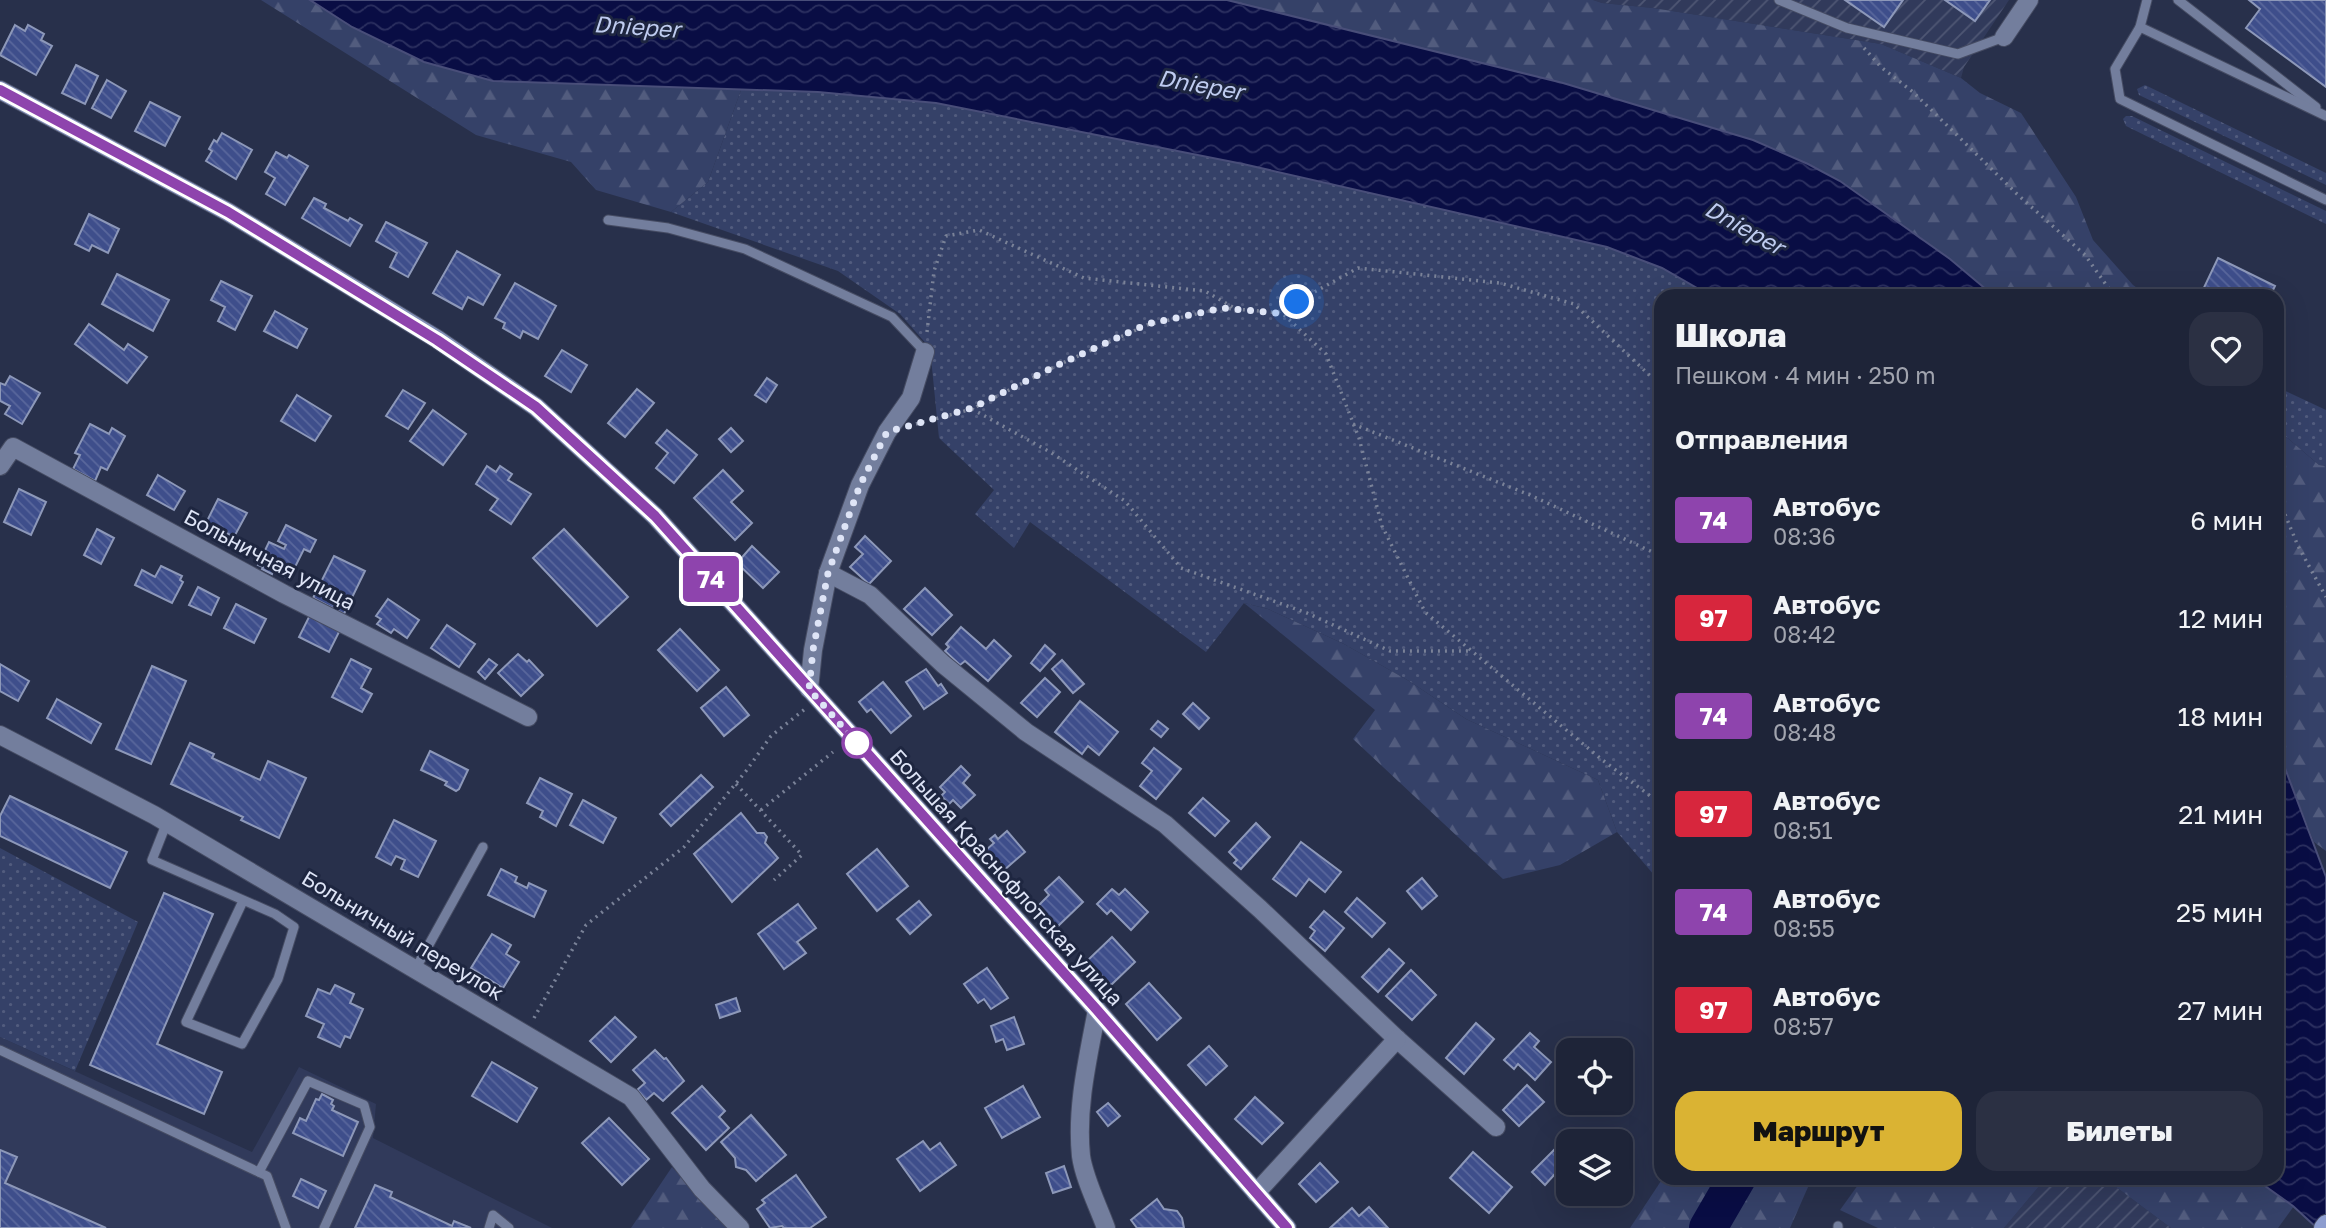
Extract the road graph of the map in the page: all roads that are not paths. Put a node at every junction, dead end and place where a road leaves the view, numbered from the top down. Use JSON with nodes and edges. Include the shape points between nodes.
{"nodes":[{"id":1,"x":1779,"y":0,"type":"edge"},
{"id":2,"x":2029,"y":0,"type":"edge"},
{"id":3,"x":2147,"y":0,"type":"edge"},
{"id":4,"x":2178,"y":0,"type":"edge"},
{"id":5,"x":2140,"y":27,"type":"junction"},
{"id":6,"x":2004,"y":37,"type":"joint"},
{"id":7,"x":0,"y":90,"type":"edge"},
{"id":8,"x":2326,"y":115,"type":"edge"},
{"id":9,"x":2326,"y":200,"type":"edge"},
{"id":10,"x":608,"y":220,"type":"dead end"},
{"id":11,"x":925,"y":352,"type":"joint"},
{"id":12,"x":0,"y":466,"type":"edge"},
{"id":13,"x":828,"y":573,"type":"junction"},
{"id":14,"x":813,"y":694,"type":"junction"},
{"id":15,"x":528,"y":717,"type":"dead end"},
{"id":16,"x":0,"y":735,"type":"edge"},
{"id":17,"x":167,"y":822,"type":"junction"},
{"id":18,"x":483,"y":847,"type":"dead end"},
{"id":19,"x":243,"y":901,"type":"junction"},
{"id":20,"x":416,"y":968,"type":"junction"},
{"id":21,"x":1097,"y":1010,"type":"junction"},
{"id":22,"x":1397,"y":1040,"type":"junction"},
{"id":23,"x":0,"y":1050,"type":"edge"},
{"id":24,"x":1496,"y":1127,"type":"dead end"},
{"id":25,"x":259,"y":1172,"type":"junction"},
{"id":26,"x":1256,"y":1193,"type":"junction"},
{"id":27,"x":286,"y":1228,"type":"edge"},
{"id":28,"x":324,"y":1228,"type":"edge"},
{"id":29,"x":489,"y":1228,"type":"edge"},
{"id":30,"x":509,"y":1228,"type":"edge"},
{"id":31,"x":740,"y":1228,"type":"edge"},
{"id":32,"x":1106,"y":1228,"type":"edge"},
{"id":33,"x":1287,"y":1228,"type":"edge"}],
"edges":[{"from":1,"to":6,"type":"lane","via":[[1847,28],[1958,54]]},
{"from":2,"to":6,"type":"street"},
{"from":3,"to":5,"type":"lane"},
{"from":4,"to":8,"type":"lane"},
{"from":5,"to":8,"type":"lane"},
{"from":5,"to":9,"type":"lane","via":[[2115,69],[2120,99]]},
{"from":7,"to":14,"type":"main road","name":"Большая Краснофлотская улица","via":[[228,212],[437,340],[536,407],[655,516]]},
{"from":10,"to":11,"type":"lane","via":[[668,228],[745,249],[892,317]]},
{"from":11,"to":13,"type":"street","via":[[911,398],[887,432],[860,485]]},
{"from":12,"to":15,"type":"street","name":"Больничная улица","via":[[13,447],[284,594]]},
{"from":13,"to":14,"type":"street","via":[[813,650]]},
{"from":13,"to":22,"type":"street","via":[[870,595],[943,664],[1026,732],[1165,824]]},
{"from":14,"to":21,"type":"main road","name":"Большая Краснофлотская улица"},
{"from":16,"to":17,"type":"street","name":"Больничный переулок"},
{"from":17,"to":19,"type":"lane","via":[[152,860]]},
{"from":17,"to":20,"type":"street","name":"Больничный переулок"},
{"from":18,"to":20,"type":"lane"},
{"from":19,"to":19,"type":"lane","via":[[294,927],[278,979],[242,1044],[186,1022]]},
{"from":20,"to":31,"type":"street","name":"Больничный переулок","via":[[631,1097],[702,1189]]},
{"from":21,"to":26,"type":"main road","name":"Большая Краснофлотская улица"},
{"from":21,"to":32,"type":"street","via":[[1081,1099],[1081,1142],[1082,1159]]},
{"from":22,"to":24,"type":"street"},
{"from":22,"to":26,"type":"street"},
{"from":23,"to":25,"type":"lane"},
{"from":25,"to":27,"type":"lane","via":[[267,1176]]},
{"from":25,"to":28,"type":"lane","via":[[308,1081],[364,1105],[370,1127]]},
{"from":26,"to":33,"type":"main road","name":"Большая Краснофлотская улица"},
{"from":29,"to":30,"type":"lane","via":[[493,1215]]}]}
